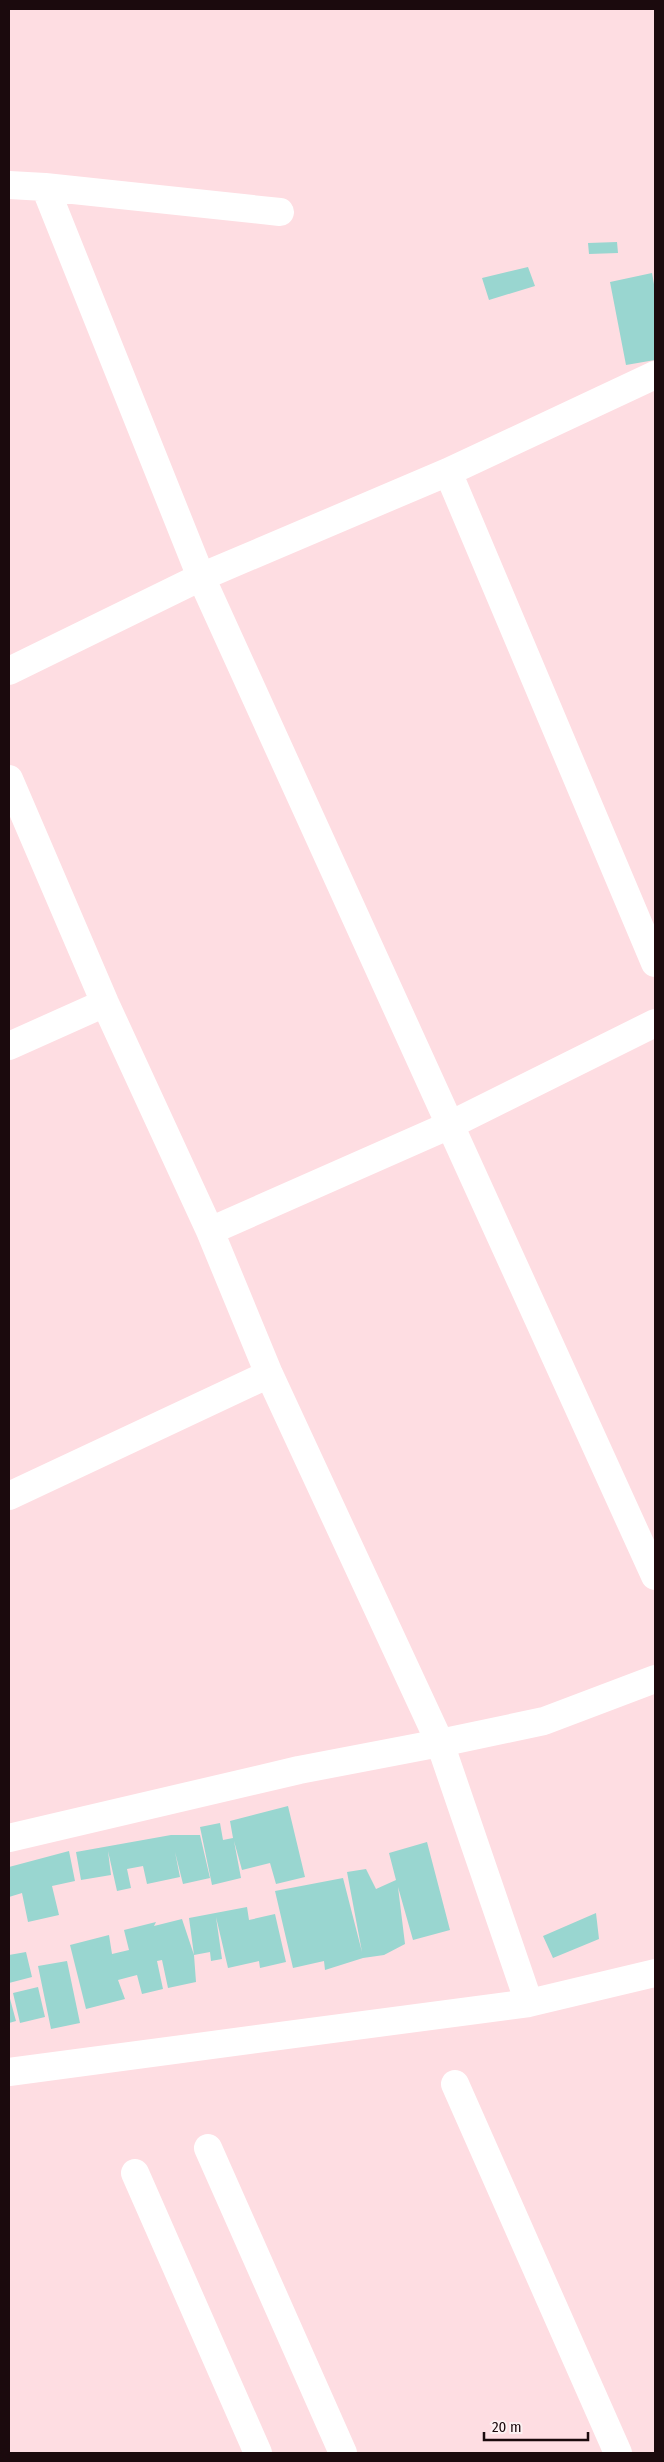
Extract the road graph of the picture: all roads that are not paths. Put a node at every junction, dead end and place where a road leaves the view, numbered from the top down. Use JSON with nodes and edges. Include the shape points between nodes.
{"nodes":[{"id":1,"x":9,"y":185,"type":"edge"},
{"id":2,"x":46,"y":187,"type":"junction"},
{"id":3,"x":280,"y":212,"type":"dead end"},
{"id":4,"x":655,"y":375,"type":"edge"},
{"id":5,"x":448,"y":472,"type":"junction"},
{"id":6,"x":201,"y":577,"type":"junction"},
{"id":7,"x":9,"y":671,"type":"edge"},
{"id":8,"x":9,"y":780,"type":"edge"},
{"id":9,"x":655,"y":963,"type":"edge"},
{"id":10,"x":105,"y":1003,"type":"junction"},
{"id":11,"x":655,"y":1023,"type":"edge"},
{"id":12,"x":9,"y":1046,"type":"edge"},
{"id":13,"x":450,"y":1125,"type":"junction"},
{"id":14,"x":210,"y":1230,"type":"junction"},
{"id":15,"x":269,"y":1374,"type":"junction"},
{"id":16,"x":9,"y":1496,"type":"edge"},
{"id":17,"x":655,"y":1576,"type":"edge"},
{"id":18,"x":655,"y":1679,"type":"edge"},
{"id":19,"x":440,"y":1743,"type":"junction"},
{"id":20,"x":9,"y":1838,"type":"edge"},
{"id":21,"x":655,"y":1973,"type":"edge"},
{"id":22,"x":528,"y":2003,"type":"junction"},
{"id":23,"x":9,"y":2072,"type":"edge"},
{"id":24,"x":455,"y":2084,"type":"dead end"},
{"id":25,"x":208,"y":2148,"type":"dead end"},
{"id":26,"x":134,"y":2172,"type":"dead end"},
{"id":27,"x":258,"y":2453,"type":"edge"},
{"id":28,"x":343,"y":2453,"type":"edge"},
{"id":29,"x":618,"y":2453,"type":"edge"}],
"edges":[{"from":1,"to":2,"type":"street"},
{"from":2,"to":3,"type":"street"},
{"from":2,"to":6,"type":"street"},
{"from":4,"to":5,"type":"street"},
{"from":5,"to":6,"type":"street"},
{"from":5,"to":9,"type":"street"},
{"from":6,"to":7,"type":"street"},
{"from":6,"to":13,"type":"street"},
{"from":8,"to":10,"type":"street"},
{"from":10,"to":12,"type":"street"},
{"from":10,"to":14,"type":"street"},
{"from":11,"to":13,"type":"street"},
{"from":13,"to":14,"type":"street"},
{"from":13,"to":17,"type":"street"},
{"from":14,"to":15,"type":"street"},
{"from":15,"to":16,"type":"street"},
{"from":15,"to":19,"type":"street"},
{"from":18,"to":19,"type":"street","via":[[544,1721]]},
{"from":19,"to":20,"type":"street","via":[[298,1770]]},
{"from":19,"to":22,"type":"street"},
{"from":21,"to":22,"type":"street"},
{"from":22,"to":23,"type":"street"},
{"from":24,"to":29,"type":"street"},
{"from":25,"to":28,"type":"street"},
{"from":26,"to":27,"type":"street"}]}
